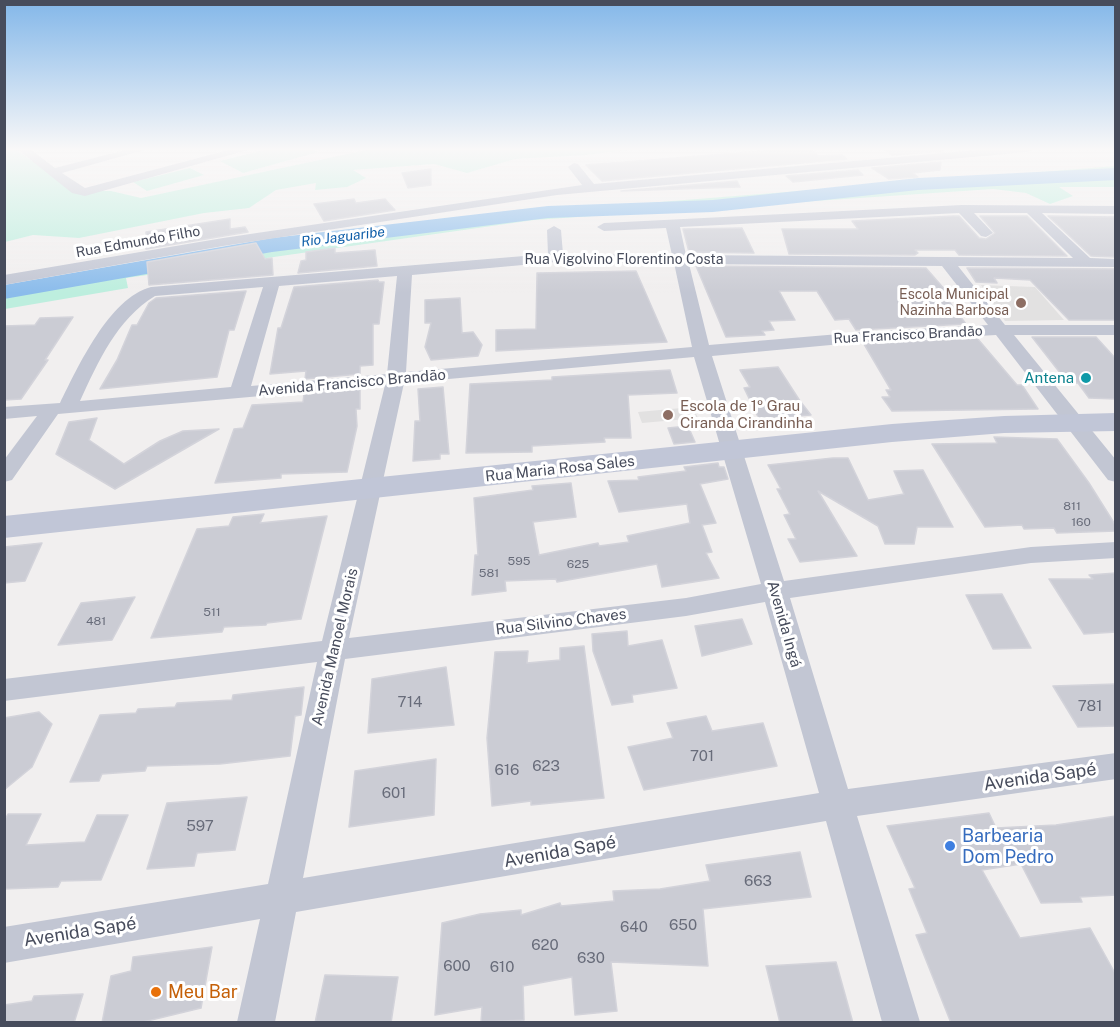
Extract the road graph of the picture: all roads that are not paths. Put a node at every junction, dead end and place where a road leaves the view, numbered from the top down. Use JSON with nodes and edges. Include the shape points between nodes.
{"nodes":[{"id":1,"x":530,"y":197,"type":"edge"},
{"id":2,"x":962,"y":209,"type":"junction"},
{"id":3,"x":1030,"y":209,"type":"junction"},
{"id":4,"x":1116,"y":210,"type":"edge"},
{"id":5,"x":672,"y":224,"type":"junction"},
{"id":6,"x":604,"y":227,"type":"dead end"},
{"id":7,"x":554,"y":230,"type":"dead end"},
{"id":8,"x":986,"y":233,"type":"dead end"},
{"id":9,"x":556,"y":258,"type":"junction"},
{"id":10,"x":679,"y":258,"type":"junction"},
{"id":11,"x":945,"y":260,"type":"junction"},
{"id":12,"x":1086,"y":263,"type":"junction"},
{"id":13,"x":1116,"y":263,"type":"edge"},
{"id":14,"x":405,"y":271,"type":"junction"},
{"id":15,"x":4,"y":280,"type":"edge"},
{"id":16,"x":273,"y":281,"type":"junction"},
{"id":17,"x":999,"y":330,"type":"junction"},
{"id":18,"x":1116,"y":330,"type":"edge"},
{"id":19,"x":701,"y":350,"type":"junction"},
{"id":20,"x":396,"y":379,"type":"junction"},
{"id":21,"x":238,"y":393,"type":"junction"},
{"id":22,"x":60,"y":408,"type":"junction"},
{"id":23,"x":4,"y":413,"type":"edge"},
{"id":24,"x":1073,"y":422,"type":"junction"},
{"id":25,"x":1116,"y":422,"type":"edge"},
{"id":26,"x":734,"y":451,"type":"junction"},
{"id":27,"x":4,"y":475,"type":"edge"},
{"id":28,"x":1116,"y":475,"type":"edge"},
{"id":29,"x":373,"y":489,"type":"junction"},
{"id":30,"x":4,"y":527,"type":"edge"},
{"id":31,"x":1116,"y":550,"type":"edge"},
{"id":32,"x":775,"y":591,"type":"junction"},
{"id":33,"x":333,"y":650,"type":"junction"},
{"id":34,"x":4,"y":690,"type":"edge"},
{"id":35,"x":1116,"y":766,"type":"edge"},
{"id":36,"x":836,"y":805,"type":"junction"},
{"id":37,"x":280,"y":900,"type":"junction"},
{"id":38,"x":4,"y":945,"type":"edge"},
{"id":39,"x":256,"y":1023,"type":"edge"},
{"id":40,"x":901,"y":1023,"type":"edge"}],
"edges":[{"from":1,"to":15,"type":"street","name":"Rua Edmundo Filho","via":[[224,242]]},
{"from":2,"to":3,"type":"street"},
{"from":2,"to":5,"type":"street"},
{"from":2,"to":8,"type":"street"},
{"from":3,"to":4,"type":"street"},
{"from":3,"to":12,"type":"street"},
{"from":5,"to":6,"type":"street"},
{"from":5,"to":10,"type":"street","name":"Avenida Ingá"},
{"from":7,"to":9,"type":"street"},
{"from":9,"to":10,"type":"street","name":"Rua Vigolvino Florentino Costa"},
{"from":9,"to":14,"type":"street","name":"Rua Vigolvino Florentino Costa"},
{"from":10,"to":11,"type":"street","name":"Rua Vigolvino Florentino Costa"},
{"from":10,"to":19,"type":"street","name":"Avenida Ingá"},
{"from":11,"to":12,"type":"street","name":"Rua Vigolvino Florentino Costa"},
{"from":11,"to":17,"type":"street"},
{"from":12,"to":13,"type":"street","name":"Rua Vigolvino Florentino Costa"},
{"from":14,"to":16,"type":"street","name":"Rua Vigolvino Florentino Costa"},
{"from":14,"to":20,"type":"street","name":"Avenida Manoel Morais"},
{"from":16,"to":21,"type":"street"},
{"from":16,"to":22,"type":"street","name":"Rua Vigolvino Florentino Costa","via":[[151,292],[130,304]]},
{"from":17,"to":18,"type":"street","name":"Rua Francisco Brandão"},
{"from":17,"to":19,"type":"street","name":"Rua Francisco Brandão"},
{"from":17,"to":24,"type":"street"},
{"from":19,"to":20,"type":"street","name":"Avenida Francisco Brandão"},
{"from":19,"to":26,"type":"street","name":"Avenida Ingá"},
{"from":20,"to":21,"type":"street","name":"Avenida Francisco Brandão"},
{"from":20,"to":29,"type":"street","name":"Avenida Manoel Morais"},
{"from":21,"to":22,"type":"street","name":"Avenida Francisco Brandão"},
{"from":22,"to":23,"type":"street"},
{"from":22,"to":27,"type":"street"},
{"from":24,"to":25,"type":"main road","name":"Rua Maria Rosa Sales"},
{"from":24,"to":26,"type":"main road","name":"Rua Maria Rosa Sales","via":[[931,430]]},
{"from":24,"to":28,"type":"street"},
{"from":26,"to":29,"type":"main road","name":"Rua Maria Rosa Sales"},
{"from":26,"to":32,"type":"street","name":"Avenida Ingá"},
{"from":29,"to":30,"type":"main road","name":"Rua Maria Rosa Sales"},
{"from":29,"to":33,"type":"street","name":"Avenida Manoel Morais"},
{"from":31,"to":32,"type":"street","name":"Rua Silvino Chaves","via":[[1031,555]]},
{"from":32,"to":33,"type":"street","name":"Rua Silvino Chaves","via":[[686,607]]},
{"from":32,"to":36,"type":"street","name":"Avenida Ingá"},
{"from":33,"to":34,"type":"street","name":"Rua Silvino Chaves"},
{"from":33,"to":37,"type":"street","name":"Avenida Manoel Morais"},
{"from":35,"to":36,"type":"street","name":"Avenida Sapé"},
{"from":36,"to":37,"type":"street","name":"Avenida Sapé"},
{"from":36,"to":40,"type":"street","name":"Avenida Ingá"},
{"from":37,"to":38,"type":"street","name":"Avenida Sapé"},
{"from":37,"to":39,"type":"street","name":"Avenida Manoel Morais"}]}
